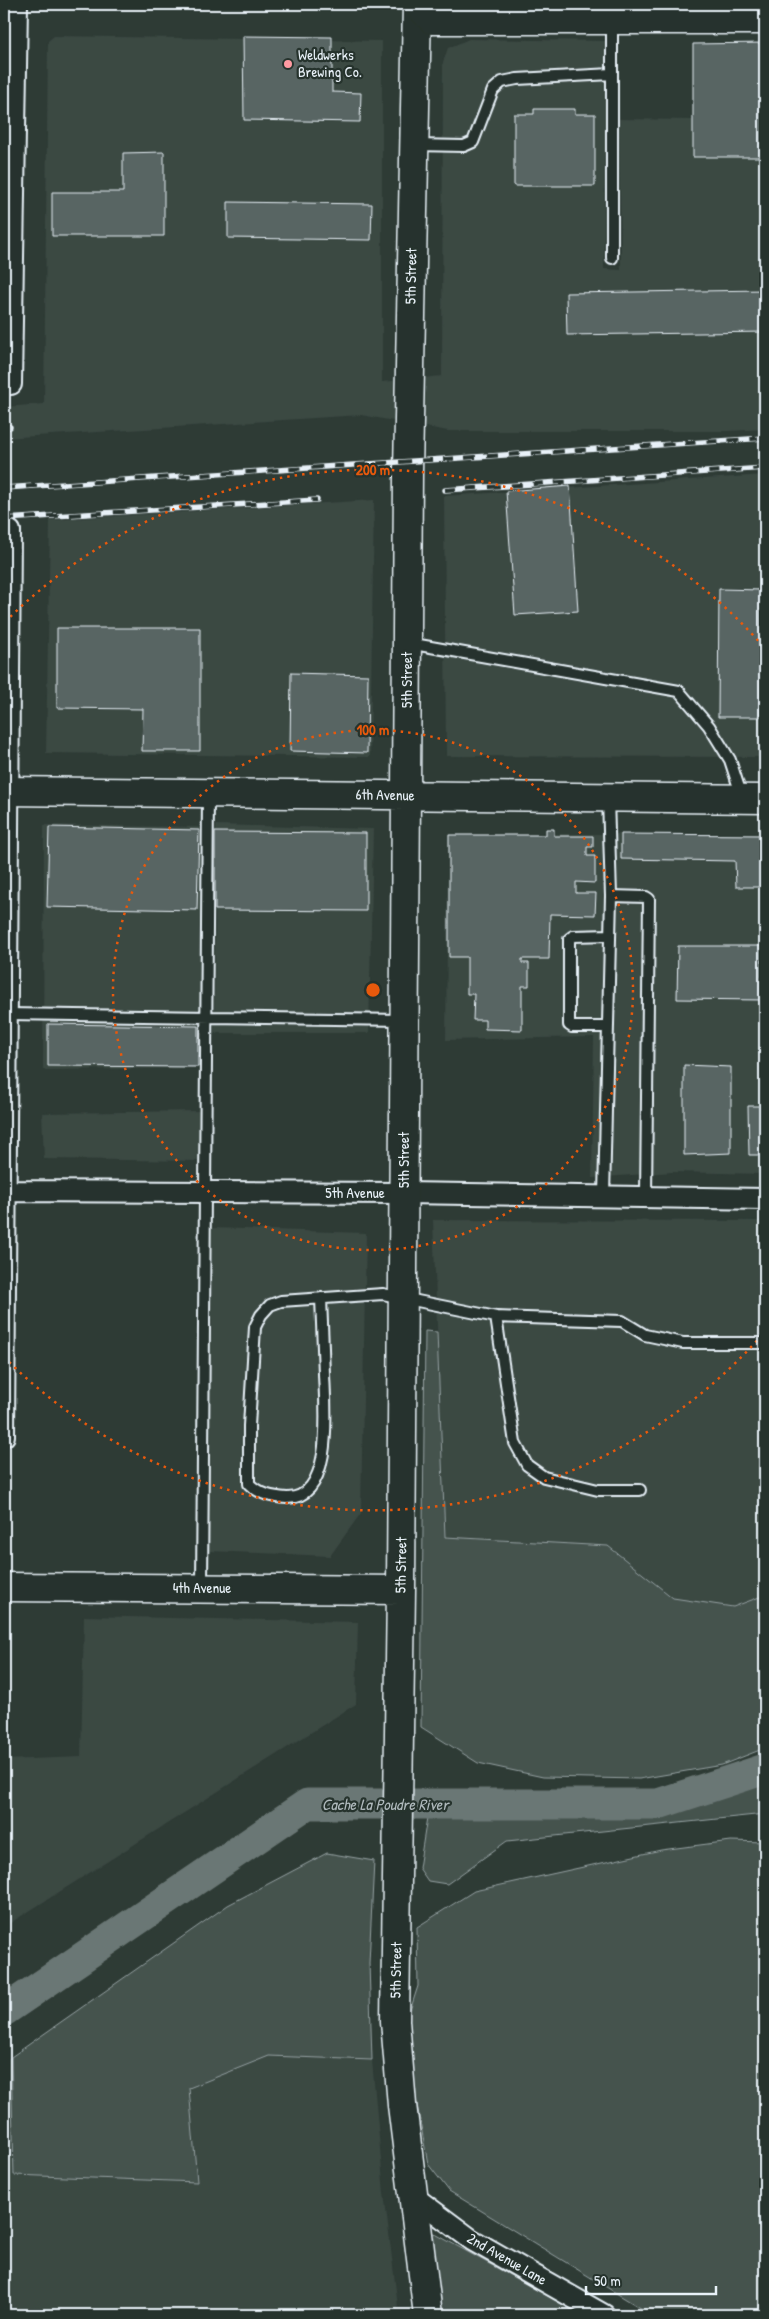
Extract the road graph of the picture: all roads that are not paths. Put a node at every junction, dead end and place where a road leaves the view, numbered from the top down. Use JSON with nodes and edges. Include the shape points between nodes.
{"nodes":[{"id":1,"x":17,"y":4,"type":"edge"},
{"id":2,"x":417,"y":4,"type":"edge"},
{"id":3,"x":612,"y":12,"type":"edge"},
{"id":4,"x":765,"y":20,"type":"edge"},
{"id":5,"x":612,"y":74,"type":"junction"},
{"id":6,"x":414,"y":145,"type":"junction"},
{"id":7,"x":612,"y":258,"type":"dead end"},
{"id":8,"x":7,"y":384,"type":"edge"},
{"id":9,"x":10,"y":531,"type":"dead end"},
{"id":10,"x":407,"y":643,"type":"junction"},
{"id":11,"x":6,"y":791,"type":"edge"},
{"id":12,"x":208,"y":793,"type":"junction"},
{"id":13,"x":406,"y":795,"type":"junction"},
{"id":14,"x":608,"y":797,"type":"junction"},
{"id":15,"x":754,"y":799,"type":"edge"},
{"id":16,"x":611,"y":896,"type":"junction"},
{"id":17,"x":610,"y":935,"type":"junction"},
{"id":18,"x":6,"y":938,"type":"edge"},
{"id":19,"x":207,"y":1017,"type":"junction"},
{"id":20,"x":6,"y":1020,"type":"edge"},
{"id":21,"x":404,"y":1020,"type":"junction"},
{"id":22,"x":608,"y":1026,"type":"junction"},
{"id":23,"x":5,"y":1191,"type":"edge"},
{"id":24,"x":207,"y":1193,"type":"junction"},
{"id":25,"x":404,"y":1193,"type":"junction"},
{"id":26,"x":604,"y":1196,"type":"junction"},
{"id":27,"x":646,"y":1197,"type":"junction"},
{"id":28,"x":765,"y":1199,"type":"edge"},
{"id":29,"x":321,"y":1298,"type":"junction"},
{"id":30,"x":403,"y":1300,"type":"junction"},
{"id":31,"x":496,"y":1317,"type":"junction"},
{"id":32,"x":765,"y":1343,"type":"edge"},
{"id":33,"x":4,"y":1436,"type":"edge"},
{"id":34,"x":640,"y":1490,"type":"dead end"},
{"id":35,"x":4,"y":1587,"type":"edge"},
{"id":36,"x":202,"y":1588,"type":"junction"},
{"id":37,"x":401,"y":1590,"type":"junction"},
{"id":38,"x":414,"y":2196,"type":"junction"},
{"id":39,"x":428,"y":2315,"type":"edge"},
{"id":40,"x":604,"y":2315,"type":"edge"}],
"edges":[{"from":1,"to":8,"type":"street"},
{"from":2,"to":3,"type":"main road","via":[[432,20]]},
{"from":2,"to":6,"type":"main road","name":"5th Street"},
{"from":3,"to":4,"type":"main road"},
{"from":3,"to":5,"type":"lane"},
{"from":5,"to":6,"type":"lane","via":[[502,82],[493,90],[473,142],[464,146]]},
{"from":5,"to":7,"type":"lane"},
{"from":6,"to":10,"type":"main road","name":"5th Street"},
{"from":9,"to":11,"type":"street"},
{"from":10,"to":13,"type":"main road","name":"5th Street"},
{"from":10,"to":15,"type":"lane","via":[[679,691],[709,726]]},
{"from":11,"to":12,"type":"main road","name":"6th Avenue"},
{"from":11,"to":18,"type":"street"},
{"from":12,"to":13,"type":"main road","name":"6th Avenue"},
{"from":12,"to":19,"type":"lane"},
{"from":13,"to":14,"type":"main road","name":"6th Avenue"},
{"from":13,"to":21,"type":"main road","name":"5th Street"},
{"from":14,"to":15,"type":"main road","name":"6th Avenue"},
{"from":14,"to":16,"type":"lane"},
{"from":16,"to":17,"type":"lane"},
{"from":16,"to":27,"type":"lane","via":[[649,899]]},
{"from":17,"to":22,"type":"lane"},
{"from":17,"to":22,"type":"lane","via":[[573,936],[570,939],[569,1025]]},
{"from":18,"to":20,"type":"street"},
{"from":19,"to":20,"type":"lane"},
{"from":19,"to":21,"type":"lane"},
{"from":19,"to":24,"type":"lane"},
{"from":20,"to":23,"type":"street"},
{"from":21,"to":25,"type":"main road","name":"5th Street"},
{"from":22,"to":26,"type":"lane"},
{"from":23,"to":24,"type":"street","name":"5th Avenue"},
{"from":23,"to":33,"type":"street"},
{"from":24,"to":25,"type":"street","name":"5th Avenue"},
{"from":24,"to":36,"type":"lane"},
{"from":25,"to":26,"type":"street","name":"5th Avenue"},
{"from":25,"to":30,"type":"main road","name":"5th Street"},
{"from":26,"to":27,"type":"street","name":"5th Avenue"},
{"from":27,"to":28,"type":"street","name":"5th Avenue"},
{"from":29,"to":29,"type":"lane","via":[[270,1305],[255,1327],[249,1484],[269,1497],[293,1498],[310,1489],[318,1472],[326,1439]]},
{"from":29,"to":30,"type":"lane","via":[[383,1294]]},
{"from":30,"to":31,"type":"lane"},
{"from":30,"to":37,"type":"main road","name":"5th Street"},
{"from":31,"to":32,"type":"lane","via":[[622,1321],[646,1335],[683,1343]]},
{"from":31,"to":34,"type":"lane","via":[[515,1443],[527,1465],[544,1477],[598,1490]]},
{"from":35,"to":36,"type":"main road","name":"4th Avenue"},
{"from":36,"to":37,"type":"main road","name":"4th Avenue"},
{"from":37,"to":38,"type":"main road","name":"5th Street","via":[[395,2021]]},
{"from":38,"to":39,"type":"main road","name":"5th Street"},
{"from":38,"to":40,"type":"street","name":"2nd Avenue Lane","via":[[472,2240]]}]}
